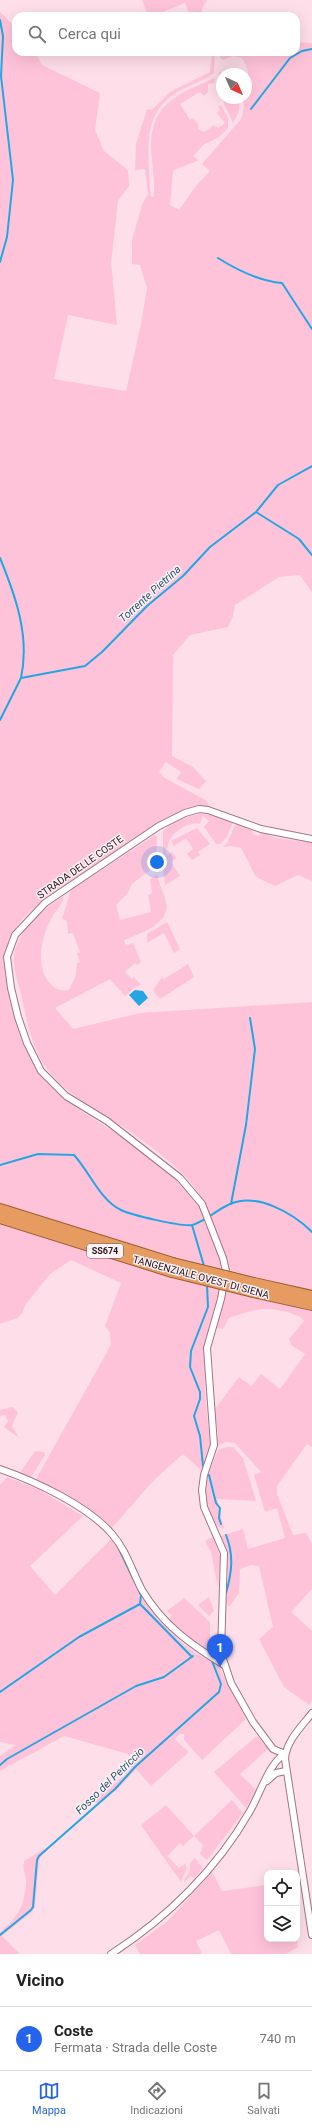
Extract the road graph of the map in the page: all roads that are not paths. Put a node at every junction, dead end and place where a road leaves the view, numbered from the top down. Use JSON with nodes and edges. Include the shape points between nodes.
{"nodes":[{"id":1,"x":312,"y":839,"type":"edge"},
{"id":2,"x":0,"y":1209,"type":"edge"},
{"id":3,"x":0,"y":1218,"type":"edge"},
{"id":4,"x":40,"y":1226,"type":"junction"},
{"id":5,"x":253,"y":1287,"type":"junction"},
{"id":6,"x":312,"y":1296,"type":"edge"},
{"id":7,"x":312,"y":1305,"type":"edge"},
{"id":8,"x":0,"y":1469,"type":"edge"},
{"id":9,"x":224,"y":1665,"type":"junction"},
{"id":10,"x":312,"y":1713,"type":"edge"},
{"id":11,"x":285,"y":1754,"type":"junction"},
{"id":12,"x":286,"y":1771,"type":"junction"},
{"id":13,"x":265,"y":1784,"type":"junction"},
{"id":14,"x":312,"y":1935,"type":"edge"},
{"id":15,"x":111,"y":1954,"type":"edge"}],
"edges":[{"from":1,"to":9,"type":"street","name":"STRADA DELLE COSTE","via":[[274,832],[208,810],[198,809],[185,813],[159,826],[45,903],[24,924],[10,945],[7,965],[27,1043],[41,1071],[66,1096],[107,1121],[180,1178],[202,1204],[223,1258],[226,1271],[207,1348],[214,1445],[202,1490],[204,1507],[224,1553],[220,1647]]},
{"from":2,"to":4,"type":"highway","name":"TANGENZIALE OVEST DI SIENA","number":"SS674"},
{"from":3,"to":4,"type":"highway","name":"TANGENZIALE OVEST DI SIENA","number":"SS674"},
{"from":4,"to":5,"type":"highway","name":"TANGENZIALE OVEST DI SIENA","number":"SS674","bridge":true},
{"from":5,"to":6,"type":"highway","name":"TANGENZIALE OVEST DI SIENA","number":"SS674"},
{"from":5,"to":7,"type":"highway","name":"TANGENZIALE OVEST DI SIENA","number":"SS674"},
{"from":8,"to":9,"type":"street","via":[[70,1502],[105,1526],[123,1550],[152,1606],[189,1643]]},
{"from":9,"to":11,"type":"street","name":"STRADA DELLE COSTE","via":[[231,1684],[253,1722],[273,1749]]},
{"from":10,"to":11,"type":"street"},
{"from":11,"to":12,"type":"street"},
{"from":11,"to":13,"type":"street","via":[[274,1764]]},
{"from":12,"to":13,"type":"street","via":[[276,1774]]},
{"from":12,"to":14,"type":"street"},
{"from":13,"to":15,"type":"street","via":[[242,1823],[199,1879],[160,1919]]}]}
